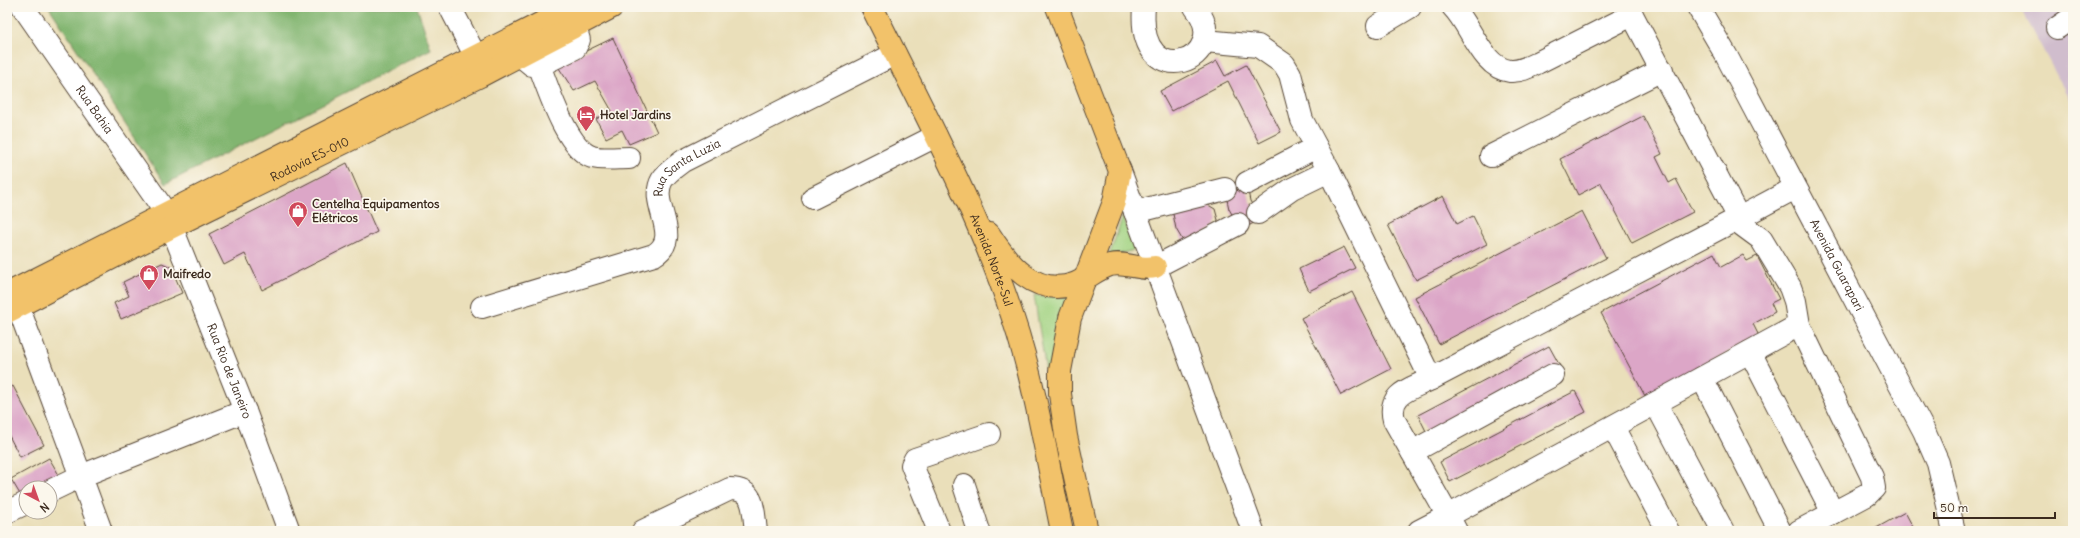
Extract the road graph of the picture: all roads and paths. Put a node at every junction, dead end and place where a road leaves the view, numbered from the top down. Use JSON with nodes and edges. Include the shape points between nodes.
{"nodes":[{"id":1,"x":23,"y":7,"type":"edge"},
{"id":2,"x":450,"y":7,"type":"edge"},
{"id":3,"x":612,"y":7,"type":"edge"},
{"id":4,"x":872,"y":7,"type":"edge"},
{"id":5,"x":1057,"y":7,"type":"edge"},
{"id":6,"x":1144,"y":7,"type":"edge"},
{"id":7,"x":1195,"y":7,"type":"edge"},
{"id":8,"x":1410,"y":7,"type":"edge"},
{"id":9,"x":1453,"y":7,"type":"edge"},
{"id":10,"x":1698,"y":7,"type":"edge"},
{"id":11,"x":1630,"y":11,"type":"edge"},
{"id":12,"x":574,"y":17,"type":"edge"},
{"id":13,"x":1378,"y":26,"type":"dead end"},
{"id":14,"x":1205,"y":41,"type":"junction"},
{"id":15,"x":895,"y":54,"type":"junction"},
{"id":16,"x":476,"y":57,"type":"junction"},
{"id":17,"x":531,"y":60,"type":"junction"},
{"id":18,"x":1662,"y":70,"type":"junction"},
{"id":19,"x":936,"y":136,"type":"junction"},
{"id":20,"x":1316,"y":147,"type":"junction"},
{"id":21,"x":1491,"y":156,"type":"dead end"},
{"id":22,"x":629,"y":158,"type":"dead end"},
{"id":23,"x":1120,"y":171,"type":"junction"},
{"id":24,"x":1330,"y":171,"type":"junction"},
{"id":25,"x":1247,"y":183,"type":"dead end"},
{"id":26,"x":1795,"y":188,"type":"junction"},
{"id":27,"x":1225,"y":189,"type":"dead end"},
{"id":28,"x":813,"y":198,"type":"dead end"},
{"id":29,"x":970,"y":205,"type":"junction"},
{"id":30,"x":1135,"y":212,"type":"junction"},
{"id":31,"x":1258,"y":212,"type":"dead end"},
{"id":32,"x":1739,"y":218,"type":"junction"},
{"id":33,"x":169,"y":220,"type":"junction"},
{"id":34,"x":1238,"y":224,"type":"dead end"},
{"id":35,"x":1155,"y":267,"type":"junction"},
{"id":36,"x":1084,"y":280,"type":"junction"},
{"id":37,"x":11,"y":304,"type":"edge"},
{"id":38,"x":482,"y":307,"type":"dead end"},
{"id":39,"x":1798,"y":325,"type":"junction"},
{"id":40,"x":1750,"y":352,"type":"junction"},
{"id":41,"x":1553,"y":375,"type":"dead end"},
{"id":42,"x":1702,"y":378,"type":"junction"},
{"id":43,"x":1431,"y":379,"type":"junction"},
{"id":44,"x":1656,"y":404,"type":"junction"},
{"id":45,"x":245,"y":411,"type":"junction"},
{"id":46,"x":1613,"y":427,"type":"junction"},
{"id":47,"x":989,"y":434,"type":"dead end"},
{"id":48,"x":1412,"y":452,"type":"junction"},
{"id":49,"x":81,"y":476,"type":"junction"},
{"id":50,"x":964,"y":485,"type":"dead end"},
{"id":51,"x":58,"y":487,"type":"edge"},
{"id":52,"x":18,"y":507,"type":"edge"},
{"id":53,"x":7,"y":512,"type":"edge"},
{"id":54,"x":1833,"y":513,"type":"junction"},
{"id":55,"x":1452,"y":523,"type":"edge"},
{"id":56,"x":102,"y":531,"type":"edge"},
{"id":57,"x":289,"y":531,"type":"edge"},
{"id":58,"x":643,"y":531,"type":"edge"},
{"id":59,"x":756,"y":531,"type":"edge"},
{"id":60,"x":939,"y":531,"type":"edge"},
{"id":61,"x":979,"y":531,"type":"edge"},
{"id":62,"x":1062,"y":531,"type":"edge"},
{"id":63,"x":1087,"y":531,"type":"edge"},
{"id":64,"x":1253,"y":531,"type":"edge"},
{"id":65,"x":1419,"y":531,"type":"edge"},
{"id":66,"x":1668,"y":531,"type":"edge"},
{"id":67,"x":1723,"y":531,"type":"edge"},
{"id":68,"x":1780,"y":531,"type":"edge"},
{"id":69,"x":1799,"y":531,"type":"edge"},
{"id":70,"x":1954,"y":531,"type":"edge"}],
"edges":[{"from":1,"to":33,"type":"street","name":"Rua Bahia"},
{"from":2,"to":16,"type":"street"},
{"from":3,"to":12,"type":"main road","name":"Rodovia ES-010"},
{"from":4,"to":15,"type":"main road","name":"Avenida Norte-Sul"},
{"from":5,"to":23,"type":"main road"},
{"from":6,"to":14,"type":"street","via":[[1143,33],[1154,54],[1173,62],[1183,61],[1200,50]]},
{"from":7,"to":14,"type":"street","via":[[1204,23]]},
{"from":8,"to":13,"type":"street"},
{"from":9,"to":11,"type":"street","via":[[1485,55],[1494,64],[1510,71],[1540,62]]},
{"from":10,"to":26,"type":"street","name":"Avenida Guarapari","via":[[1726,55]]},
{"from":11,"to":18,"type":"street"},
{"from":12,"to":16,"type":"main road","name":"Rodovia ES-010"},
{"from":12,"to":17,"type":"main road","name":"Rodovia ES-010"},
{"from":14,"to":20,"type":"street","via":[[1258,46],[1284,64],[1290,74],[1302,120]]},
{"from":15,"to":19,"type":"main road","name":"Avenida Norte-Sul"},
{"from":15,"to":38,"type":"street","name":"Rua Santa Luzia","via":[[683,161],[666,173],[659,190],[667,238],[665,246],[654,255]]},
{"from":16,"to":33,"type":"main road","name":"Rodovia ES-010"},
{"from":17,"to":22,"type":"street","via":[[566,129],[578,147],[590,156],[599,158]]},
{"from":17,"to":33,"type":"main road","name":"Rodovia ES-010"},
{"from":18,"to":21,"type":"street"},
{"from":18,"to":32,"type":"street"},
{"from":19,"to":28,"type":"street"},
{"from":19,"to":29,"type":"main road","name":"Avenida Norte-Sul"},
{"from":20,"to":24,"type":"street"},
{"from":20,"to":25,"type":"street"},
{"from":23,"to":30,"type":"street"},
{"from":23,"to":36,"type":"main road","via":[[1114,202]]},
{"from":24,"to":31,"type":"street","via":[[1292,189]]},
{"from":24,"to":43,"type":"street"},
{"from":26,"to":32,"type":"street"},
{"from":26,"to":70,"type":"street","name":"Avenida Guarapari","via":[[1924,431],[1938,463]]},
{"from":27,"to":30,"type":"street"},
{"from":29,"to":36,"type":"main road","via":[[1002,252],[1029,280],[1049,287]]},
{"from":29,"to":62,"type":"main road","name":"Avenida Norte-Sul","via":[[1013,317],[1028,366]]},
{"from":30,"to":35,"type":"street"},
{"from":32,"to":39,"type":"street","via":[[1742,225],[1761,239],[1790,287],[1795,301]]},
{"from":32,"to":43,"type":"street"},
{"from":33,"to":37,"type":"main road","name":"Rodovia ES-010"},
{"from":33,"to":45,"type":"street","name":"Rua Rio de Janeiro"},
{"from":34,"to":35,"type":"street"},
{"from":35,"to":36,"type":"main road","via":[[1109,265]]},
{"from":35,"to":64,"type":"street"},
{"from":36,"to":63,"type":"main road","via":[[1070,318],[1060,371],[1060,394],[1066,436]]},
{"from":37,"to":49,"type":"street"},
{"from":39,"to":40,"type":"street"},
{"from":39,"to":54,"type":"street","via":[[1874,483],[1874,488],[1868,495]]},
{"from":40,"to":42,"type":"street"},
{"from":40,"to":54,"type":"street"},
{"from":41,"to":48,"type":"street"},
{"from":42,"to":44,"type":"street"},
{"from":42,"to":68,"type":"street"},
{"from":43,"to":48,"type":"street","via":[[1401,394],[1391,409],[1394,420]]},
{"from":44,"to":46,"type":"street"},
{"from":44,"to":67,"type":"street"},
{"from":45,"to":49,"type":"street"},
{"from":45,"to":57,"type":"street","name":"Rua Rio de Janeiro"},
{"from":46,"to":55,"type":"street"},
{"from":46,"to":66,"type":"street"},
{"from":47,"to":60,"type":"street","via":[[915,459],[912,465],[917,480]]},
{"from":48,"to":55,"type":"street"},
{"from":49,"to":51,"type":"street"},
{"from":49,"to":56,"type":"street"},
{"from":50,"to":61,"type":"street"},
{"from":52,"to":53,"type":"street"},
{"from":54,"to":69,"type":"street"},
{"from":55,"to":65,"type":"street"},
{"from":58,"to":59,"type":"street","via":[[730,489],[738,489],[749,497],[753,505]]}]}
